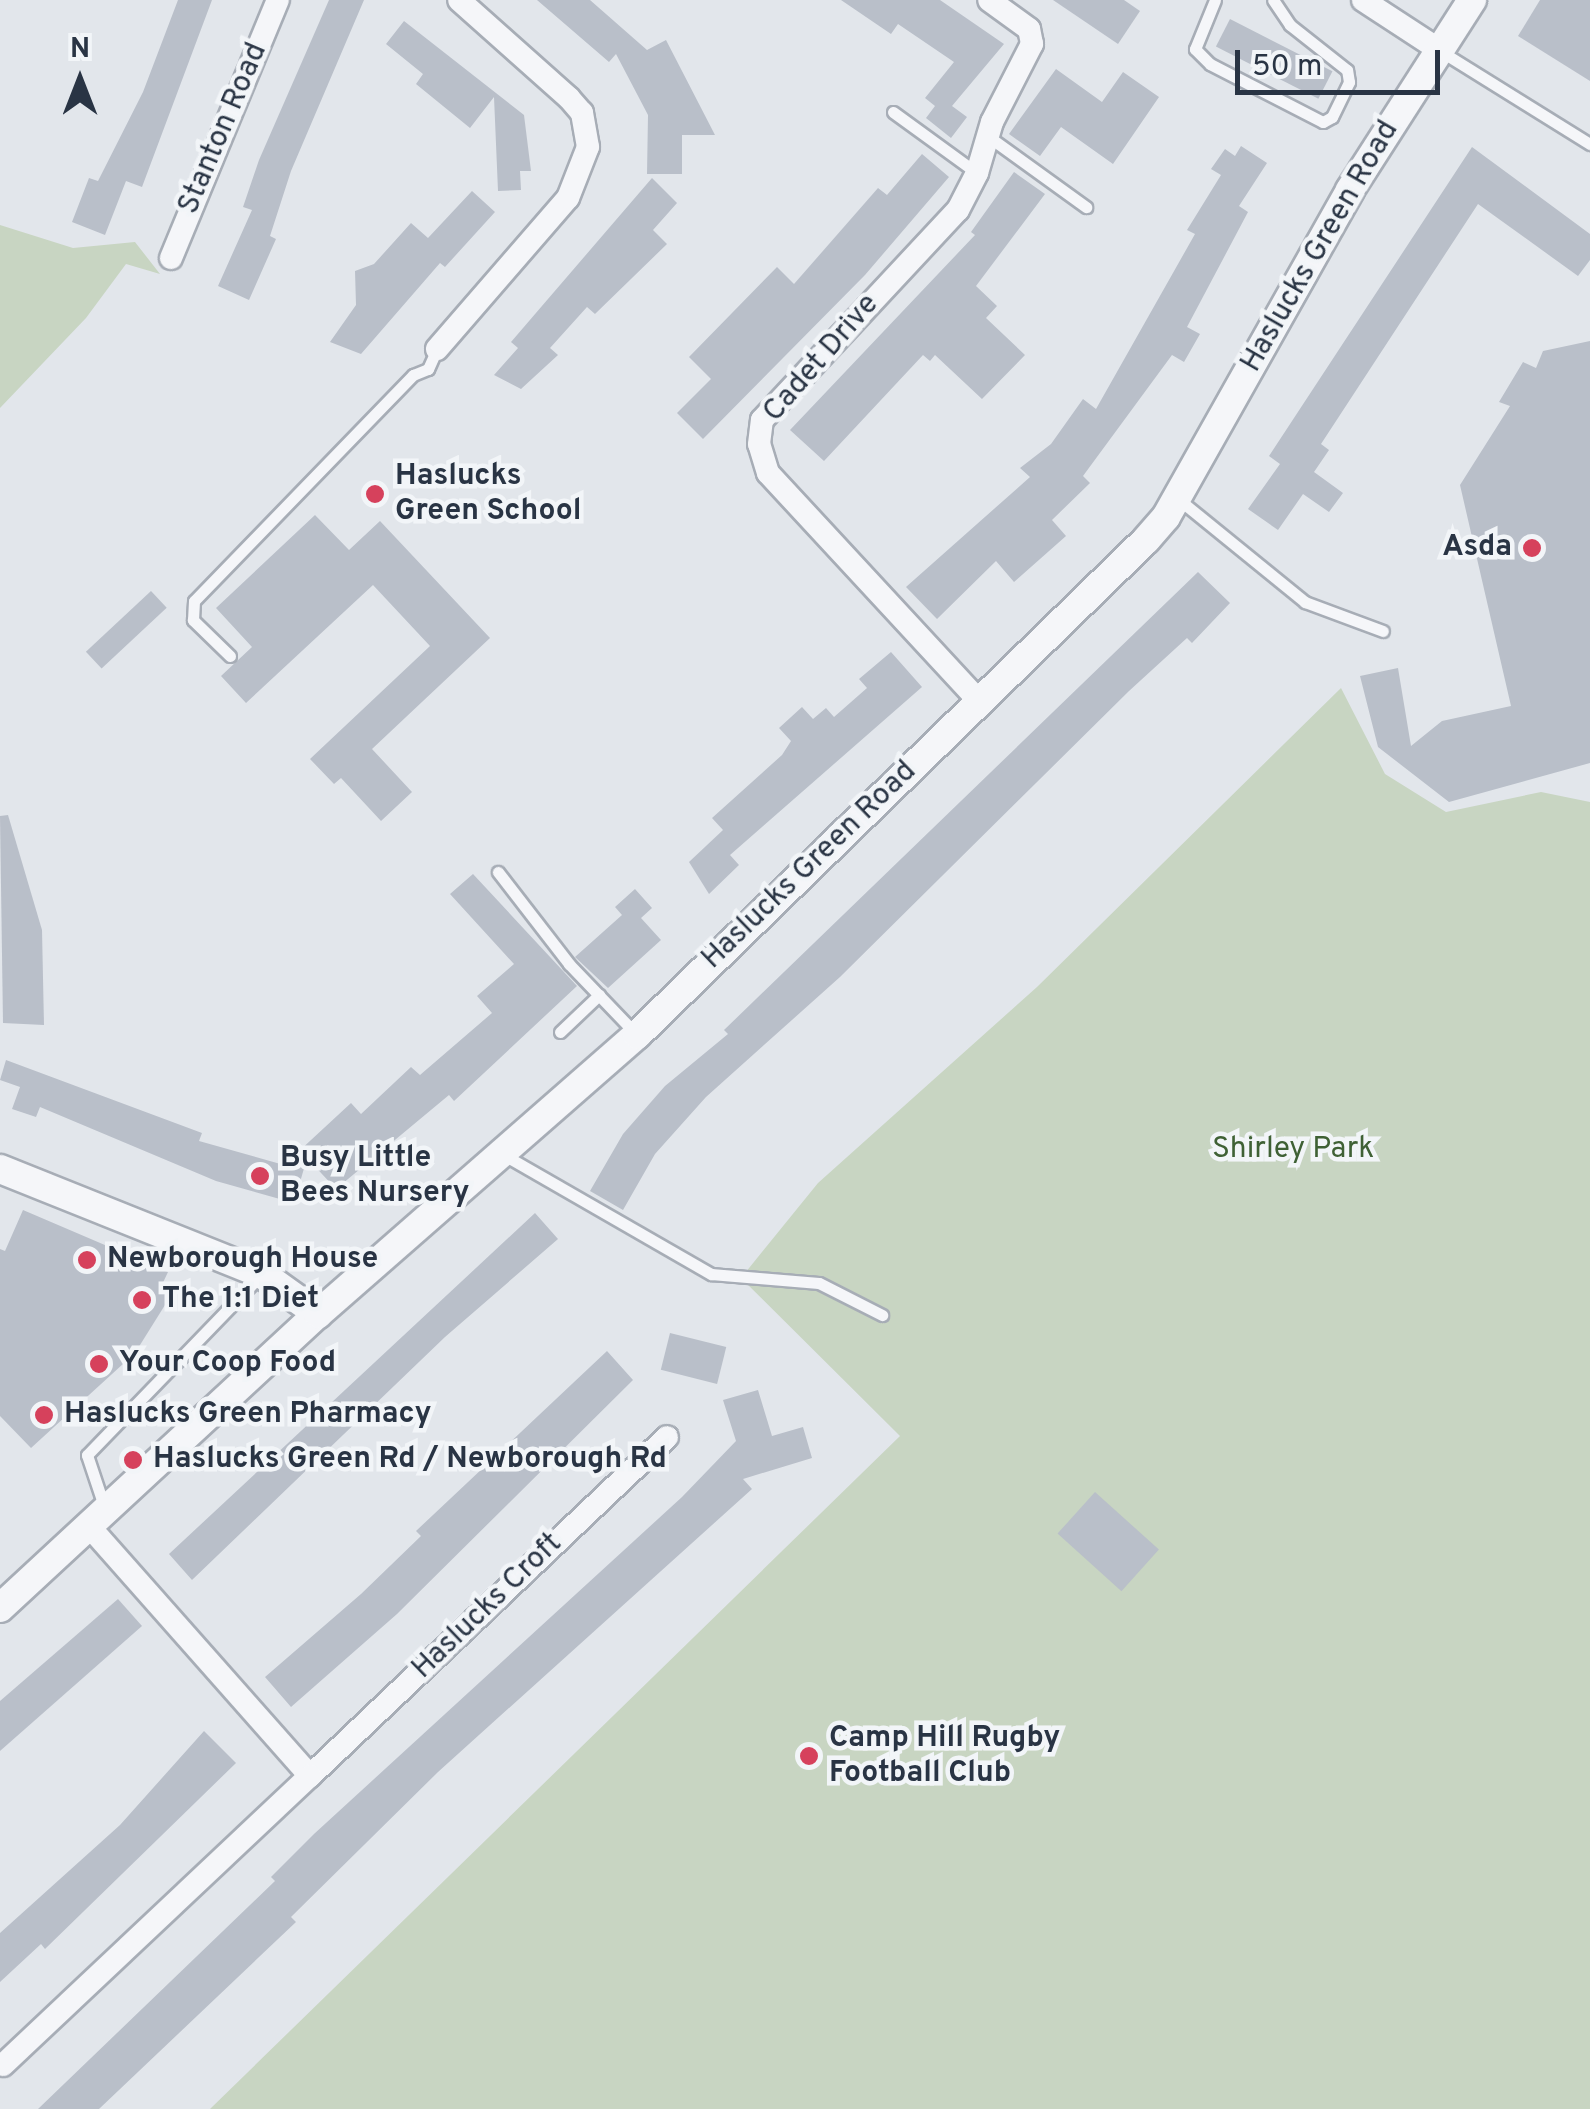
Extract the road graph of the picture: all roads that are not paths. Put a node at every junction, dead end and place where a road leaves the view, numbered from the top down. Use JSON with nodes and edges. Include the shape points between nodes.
{"nodes":[{"id":1,"x":278,"y":0,"type":"edge"},
{"id":2,"x":458,"y":0,"type":"edge"},
{"id":3,"x":989,"y":0,"type":"edge"},
{"id":4,"x":1215,"y":0,"type":"edge"},
{"id":5,"x":1272,"y":0,"type":"edge"},
{"id":6,"x":1363,"y":0,"type":"edge"},
{"id":7,"x":1472,"y":0,"type":"edge"},
{"id":8,"x":1438,"y":50,"type":"junction"},
{"id":9,"x":893,"y":112,"type":"dead end"},
{"id":10,"x":989,"y":137,"type":"junction"},
{"id":11,"x":1590,"y":144,"type":"edge"},
{"id":12,"x":977,"y":173,"type":"junction"},
{"id":13,"x":1086,"y":207,"type":"dead end"},
{"id":14,"x":171,"y":258,"type":"dead end"},
{"id":15,"x":437,"y":349,"type":"joint"},
{"id":16,"x":1177,"y":498,"type":"junction"},
{"id":17,"x":1383,"y":631,"type":"dead end"},
{"id":18,"x":230,"y":656,"type":"dead end"},
{"id":19,"x":980,"y":702,"type":"junction"},
{"id":20,"x":498,"y":872,"type":"dead end"},
{"id":21,"x":599,"y":995,"type":"junction"},
{"id":22,"x":560,"y":1032,"type":"dead end"},
{"id":23,"x":637,"y":1035,"type":"junction"},
{"id":24,"x":504,"y":1155,"type":"junction"},
{"id":25,"x":0,"y":1169,"type":"edge"},
{"id":26,"x":262,"y":1274,"type":"junction"},
{"id":27,"x":318,"y":1314,"type":"junction"},
{"id":28,"x":882,"y":1315,"type":"dead end"},
{"id":29,"x":667,"y":1437,"type":"dead end"},
{"id":30,"x":97,"y":1517,"type":"junction"},
{"id":31,"x":0,"y":1608,"type":"edge"},
{"id":32,"x":310,"y":1776,"type":"junction"},
{"id":33,"x":4,"y":2065,"type":"dead end"}],
"edges":[{"from":1,"to":14,"type":"street","name":"Stanton Road"},
{"from":2,"to":15,"type":"street","via":[[570,98],[582,113],[588,147],[568,198]]},
{"from":3,"to":10,"type":"street","name":"Cadet Drive","via":[[1029,30],[1032,44]]},
{"from":4,"to":5,"type":"lane","via":[[1195,50],[1323,122],[1341,100],[1347,70],[1290,25]]},
{"from":6,"to":8,"type":"street"},
{"from":7,"to":8,"type":"street","name":"Haslucks Green Road"},
{"from":8,"to":11,"type":"lane"},
{"from":8,"to":16,"type":"street","name":"Haslucks Green Road","via":[[1350,190]]},
{"from":9,"to":12,"type":"lane"},
{"from":10,"to":12,"type":"street","name":"Cadet Drive"},
{"from":10,"to":13,"type":"lane"},
{"from":12,"to":19,"type":"street","name":"Cadet Drive","via":[[958,210],[762,420],[760,444],[768,472]]},
{"from":15,"to":18,"type":"lane","via":[[428,369],[413,375],[194,601],[194,620]]},
{"from":16,"to":17,"type":"lane","via":[[1305,602]]},
{"from":16,"to":19,"type":"street","name":"Haslucks Green Road","via":[[1146,540]]},
{"from":19,"to":23,"type":"street","name":"Haslucks Green Road"},
{"from":20,"to":21,"type":"lane"},
{"from":21,"to":22,"type":"lane"},
{"from":21,"to":23,"type":"lane"},
{"from":23,"to":24,"type":"street","name":"Haslucks Green Road"},
{"from":24,"to":27,"type":"street","name":"Haslucks Green Road"},
{"from":24,"to":28,"type":"lane","via":[[711,1274],[818,1283]]},
{"from":25,"to":26,"type":"street"},
{"from":26,"to":27,"type":"street"},
{"from":26,"to":30,"type":"lane","via":[[87,1454]]},
{"from":27,"to":30,"type":"street","name":"Haslucks Green Road"},
{"from":29,"to":32,"type":"street","name":"Haslucks Croft"},
{"from":30,"to":31,"type":"street","name":"Haslucks Green Road"},
{"from":30,"to":32,"type":"street"},
{"from":32,"to":33,"type":"street","name":"Haslucks Croft"}]}
